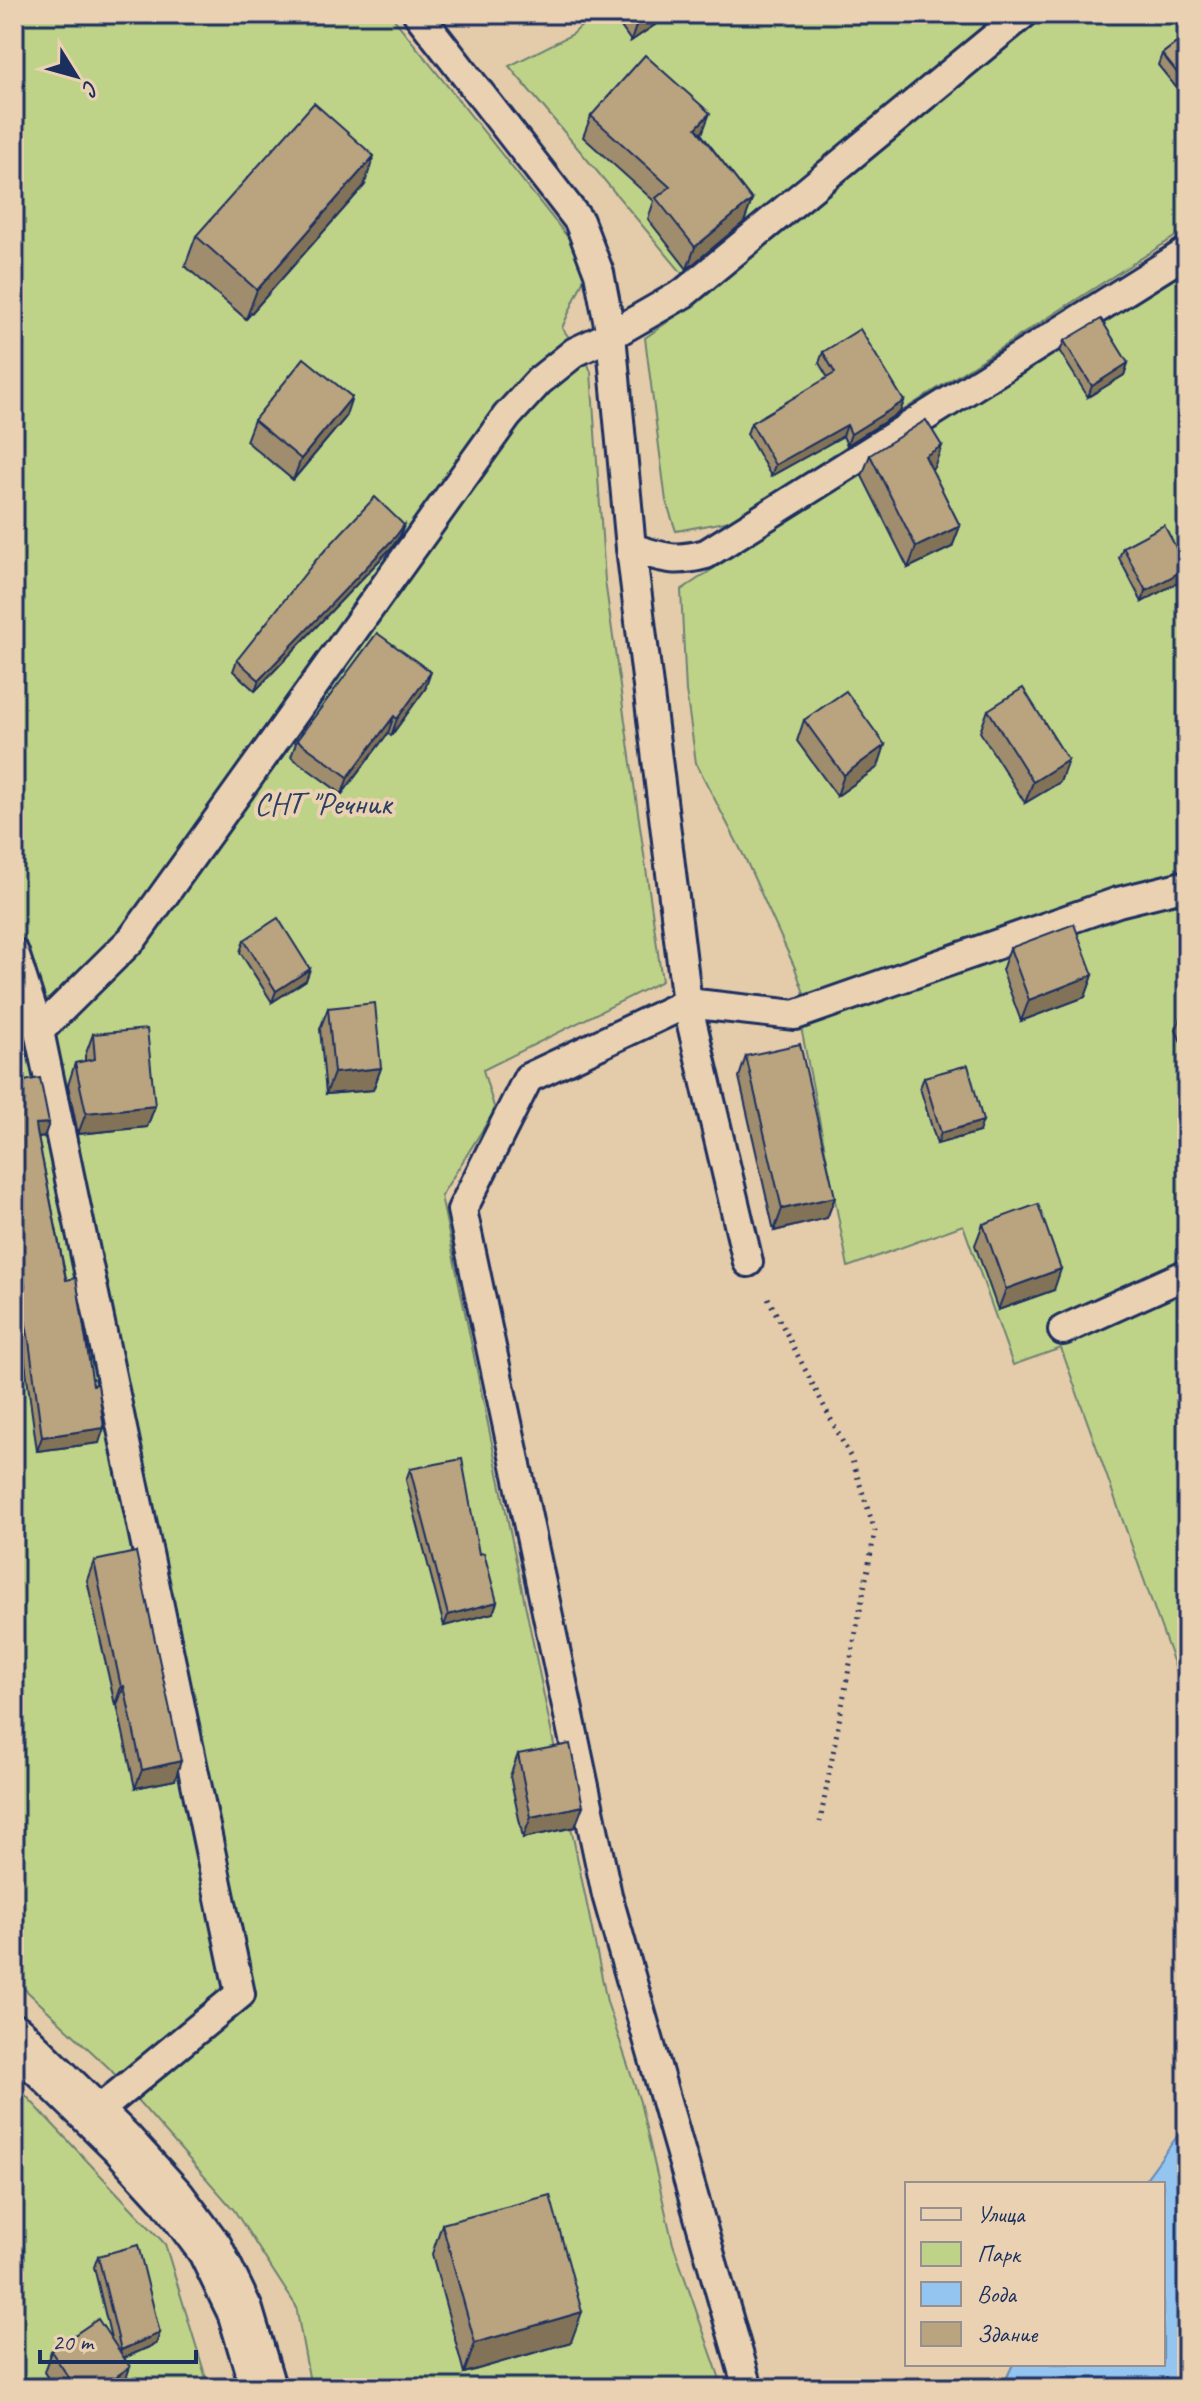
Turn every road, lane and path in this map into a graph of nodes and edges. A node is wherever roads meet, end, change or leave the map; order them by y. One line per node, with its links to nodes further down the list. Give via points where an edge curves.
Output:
1 (418, 14): 4 (lane, via 579,221 599,273)
2 (1023, 14): 4 (lane, via 684,293)
3 (1187, 252): 5 (lane, via 706,554 685,560)
4 (611, 335): 5 (lane); 9 (lane, via 575,352 507,416 133,938)
5 (631, 548): 8 (lane)
6 (1187, 885): 8 (lane, via 1118,902 795,1015)
7 (14, 953): 9 (lane)
8 (687, 1003): 10 (lane); 17 (lane, via 528,1078 462,1210 607,1895)
9 (39, 1031): 15 (lane, via 240,1994)
10 (748, 1262): 13 (path, via 852,1460 875,1531)
11 (1187, 1274): 12 (lane)
12 (1063, 1330)
13 (820, 1822)
14 (14, 2037): 15 (street)
15 (93, 2115): 16 (street, via 172,2198 210,2249 240,2311)
16 (263, 2388)
17 (748, 2388)

